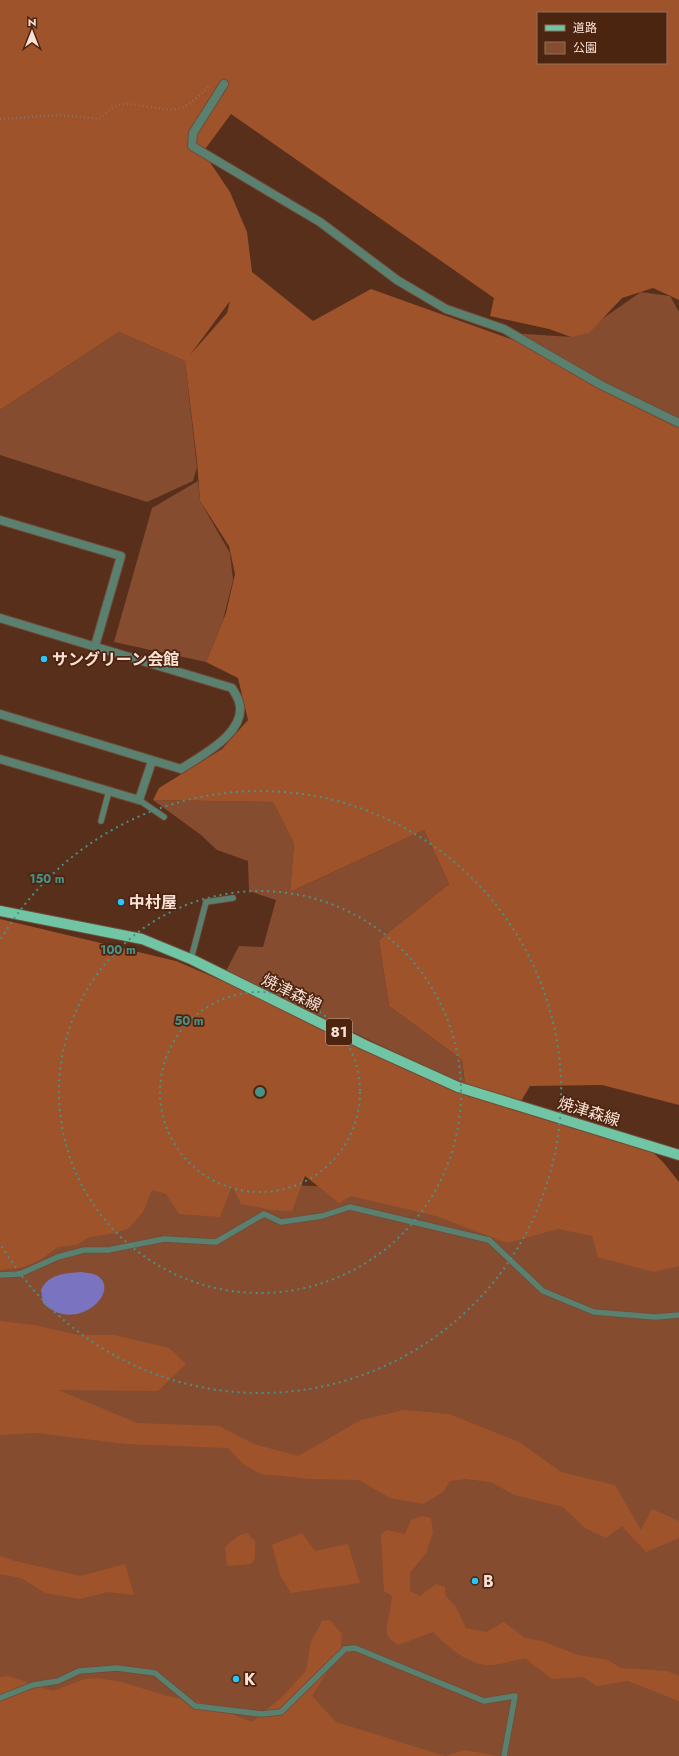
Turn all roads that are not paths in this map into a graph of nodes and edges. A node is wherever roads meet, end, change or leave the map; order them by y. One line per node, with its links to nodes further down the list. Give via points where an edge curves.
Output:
1 (224, 84): 2 (street, via 193,133 192,146 320,222 397,280 446,309 504,328 601,385)
2 (679, 422)
3 (0, 520): 5 (street, via 121,556)
4 (0, 618): 5 (street)
5 (95, 646): 8 (street, via 232,688 240,702 239,720 225,740 181,769)
6 (0, 714): 8 (street)
7 (0, 759): 9 (street)
8 (152, 761): 10 (street)
9 (109, 791): 10 (street); 12 (lane)
10 (139, 800): 11 (lane)
11 (164, 817)
12 (101, 821)
13 (233, 898): 15 (lane, via 206,902)
14 (0, 911): 15 (main road, 焼津森線 / 81, via 142,939)
15 (191, 959): 16 (main road, 焼津森線 / 81, via 365,1045 458,1087)
16 (679, 1154)
17 (0, 1276): 18 (lane, via 20,1274 58,1257 84,1250 108,1250 164,1239 216,1242 264,1214 282,1222 322,1216 350,1207 489,1240 543,1291 594,1312 655,1317)
18 (679, 1315)
19 (0, 1698): 20 (lane, via 33,1685 58,1682 79,1671 117,1668 155,1673 195,1706 261,1714 281,1712 345,1649 355,1648 484,1701 515,1696)
20 (504, 1756)

